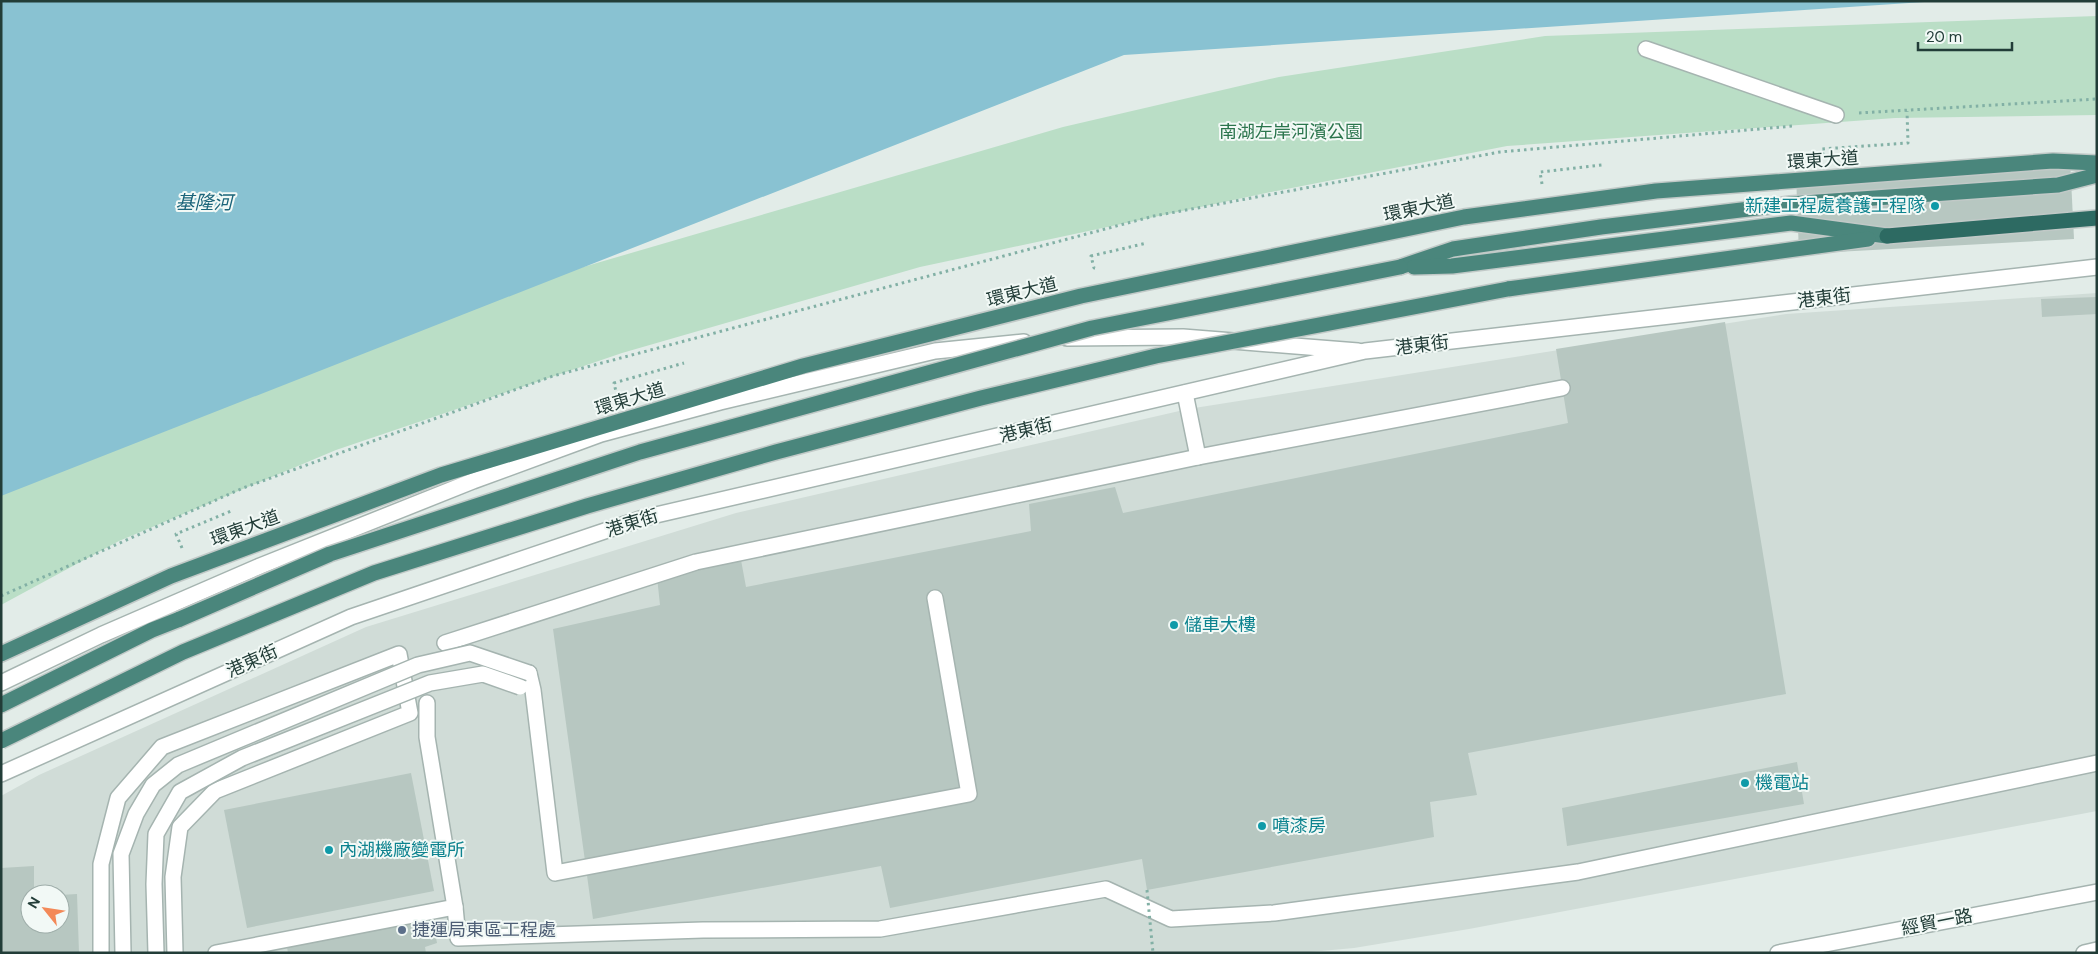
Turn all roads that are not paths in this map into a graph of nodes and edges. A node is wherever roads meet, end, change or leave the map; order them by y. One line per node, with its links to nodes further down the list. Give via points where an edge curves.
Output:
1 (1646, 49): 2 (street)
2 (1836, 115)
3 (2097, 163): 15 (highway, 環東大道, via 2053,161 1646,192 1464,217 1081,296 803,366 441,475 172,576)
4 (2097, 175): 8 (highway, via 2058,185 1790,204 1601,227 1453,249)
5 (2097, 218): 6 (highway)
6 (1887, 236): 8 (highway, via 1791,223 1452,266); 20 (highway, bridge, via 1508,289 1156,356 794,447 587,506 374,573 183,652)
7 (2097, 266): 9 (street, 港東街)
8 (1400, 267): 19 (highway, bridge, via 1092,328 640,452 330,554 152,630)
9 (1365, 351): 11 (street, 港東街); 16 (street, via 1183,337 1079,337 935,351 720,402 601,434 464,484 260,566 101,635)
10 (1562, 388): 12 (street)
11 (1185, 393): 12 (street); 22 (street, 港東街, via 643,518 351,617)
12 (1198, 457): 14 (street, via 696,562)
13 (935, 598): 17 (street, via 969,794 554,873)
14 (445, 643)
15 (1, 654)
16 (1, 683)
17 (527, 688): 27 (street, bridge, via 529,673 470,653 418,665 178,765 153,785 136,814 121,854); 28 (street, bridge, via 483,674 430,683 242,758 180,792 156,834)
18 (427, 703): 24 (street, via 427,737)
19 (1, 705)
20 (1, 741)
21 (2097, 763): 24 (street, via 1578,872 1274,913 1171,919 1106,888 880,929 703,930 458,938)
22 (1, 774)
23 (2097, 892): 31 (street, 經貿一路)
24 (455, 907): 30 (street)
25 (2097, 950): 32 (street)
26 (102, 953): 29 (street, via 101,864 118,798 162,747 399,654 410,713 215,791 180,827 173,877)
27 (123, 953)
28 (156, 953)
29 (175, 953)
30 (216, 953)
31 (1778, 953)
32 (2084, 953)

